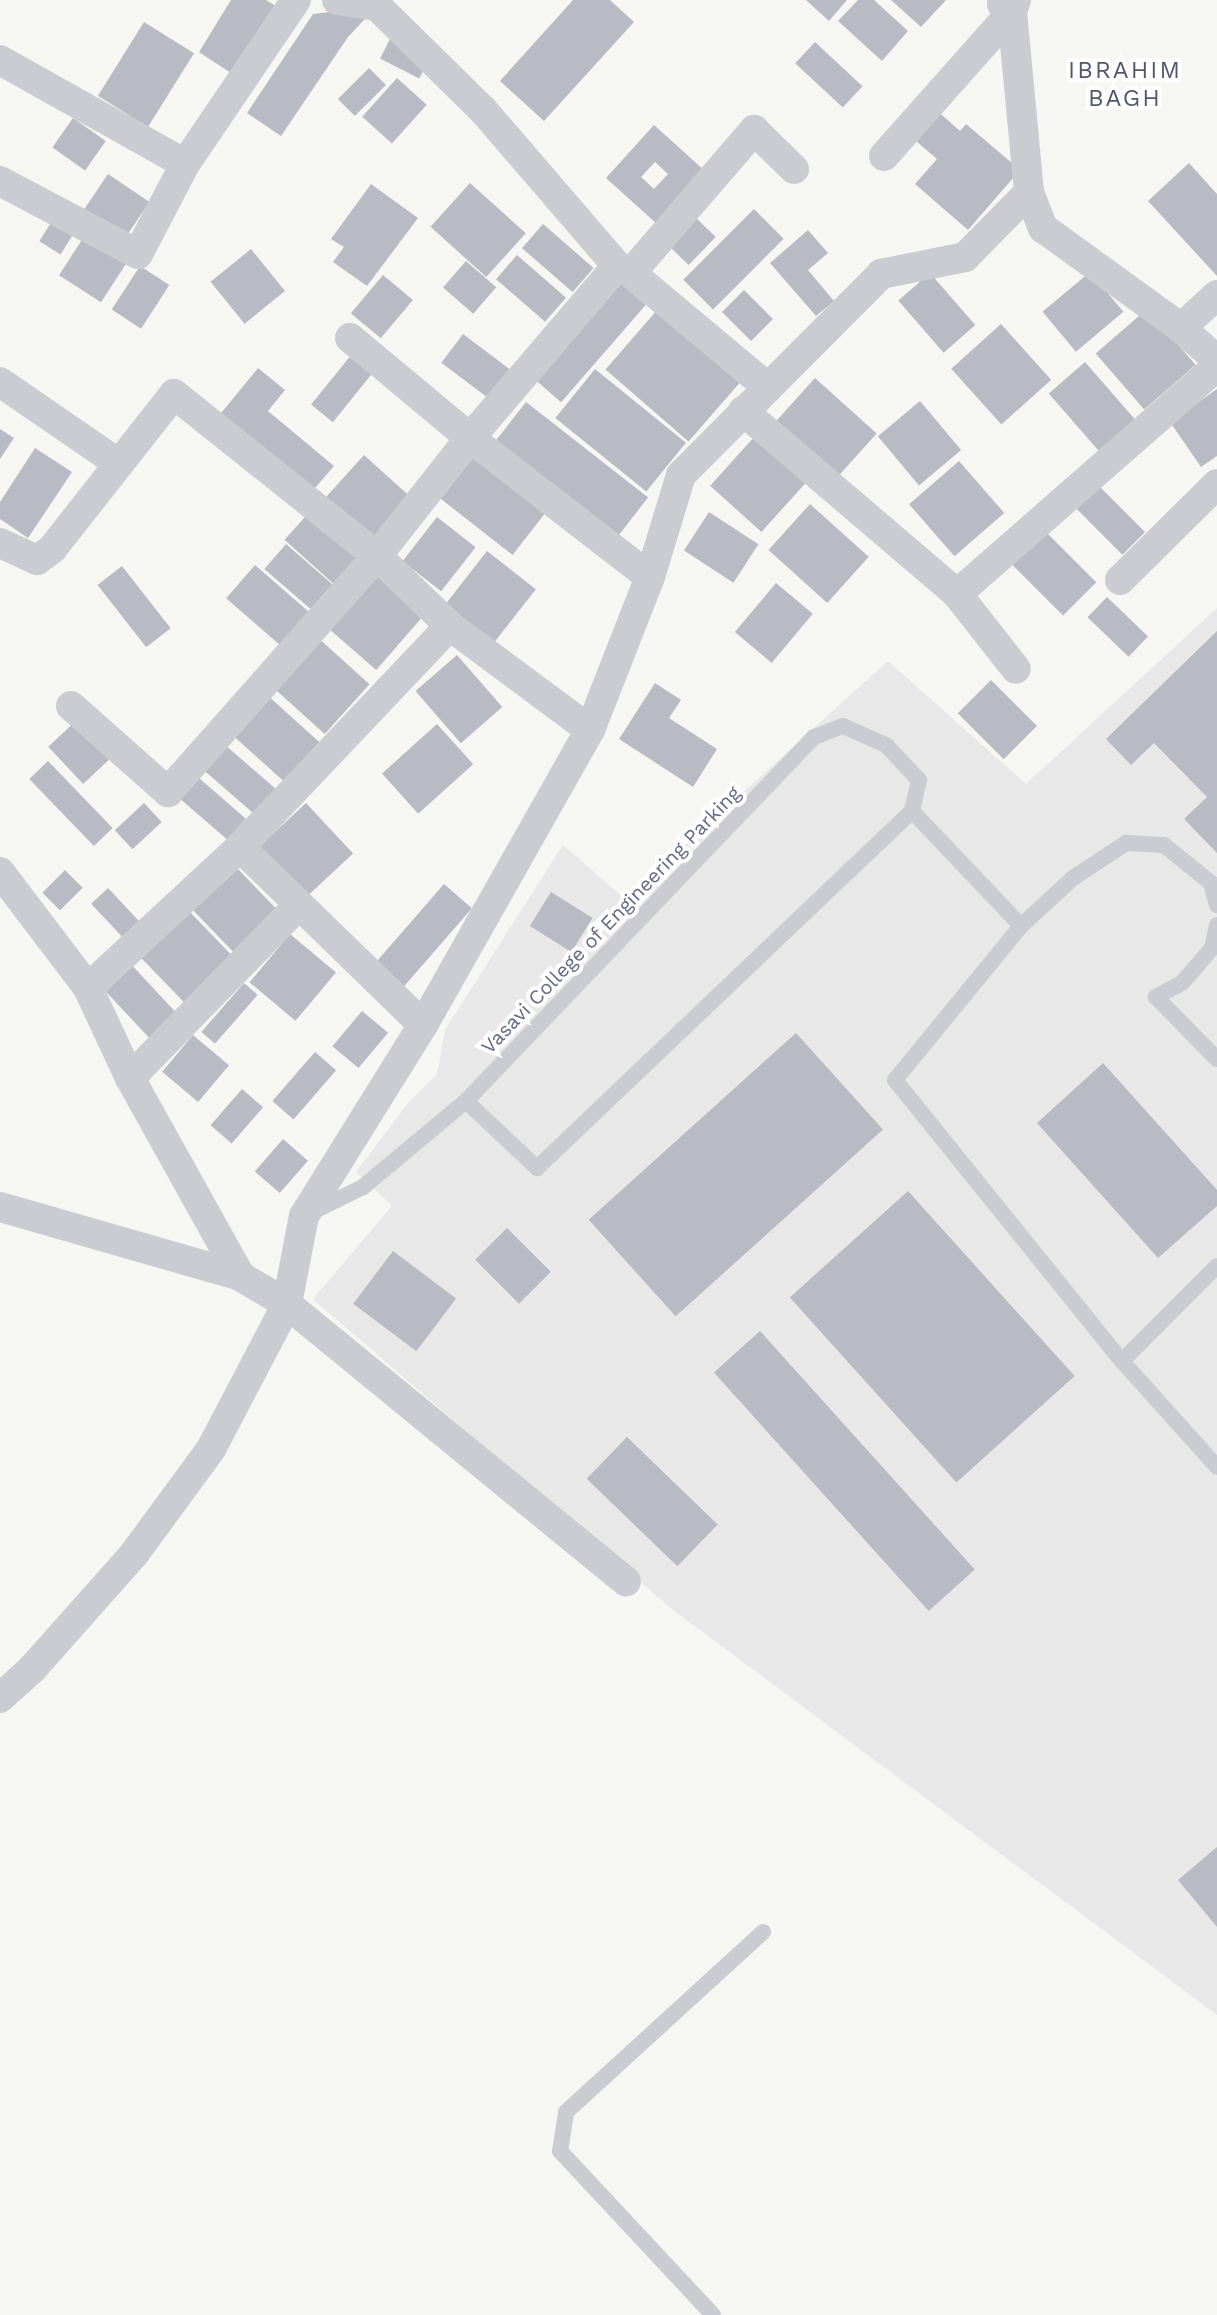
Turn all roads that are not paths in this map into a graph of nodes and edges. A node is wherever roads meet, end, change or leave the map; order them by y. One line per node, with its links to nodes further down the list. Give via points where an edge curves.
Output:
1 (296, 0): 6 (street)
2 (337, 0): 10 (street, via 377,6 483,110)
3 (1009, 4): 5 (street); 9 (street)
4 (0, 60): 6 (street)
5 (884, 156)
6 (185, 164): 8 (street, via 138,254)
7 (794, 169): 10 (street, via 754,130)
8 (0, 181)
9 (1029, 192): 12 (street, via 1043,228); 17 (street, via 965,257 881,274)
10 (624, 269): 17 (street); 19 (street)
11 (1217, 295): 12 (street)
12 (1181, 328): 14 (street)
13 (350, 338): 19 (street)
14 (1217, 360)
15 (1217, 366): 26 (street)
16 (0, 382): 20 (street)
17 (766, 386): 18 (street)
18 (743, 411): 24 (street, via 681,475); 26 (street)
19 (470, 438): 23 (street); 24 (street)
20 (118, 463): 22 (street, via 52,549 37,560); 23 (street, via 174,394)
21 (1217, 484): 25 (street)
22 (0, 543)
23 (377, 556): 27 (street); 29 (street, via 168,792)
24 (650, 577): 30 (street)
25 (1120, 580)
26 (957, 594): 28 (street)
27 (450, 626): 30 (street); 32 (street)
28 (1016, 669)
29 (71, 706)
30 (590, 730): 39 (street)
31 (912, 811): 37 (lane); 42 (lane, via 537,1168); 42 (lane, Vasavi College of Engineering Parking, via 919,780 886,745 843,726 814,737)
32 (240, 847): 34 (street); 38 (street)
33 (0, 872): 38 (street)
34 (299, 905): 39 (street); 41 (street)
35 (1217, 905): 37 (lane, via 1211,883 1164,845 1126,843 1073,878)
36 (1217, 925): 40 (lane, via 1212,948 1182,983 1156,997)
37 (1021, 926): 48 (lane, via 895,1080)
38 (88, 988): 41 (street)
39 (423, 1025): 44 (street)
40 (1217, 1059)
41 (130, 1078): 46 (street)
42 (466, 1101): 44 (lane, Vasavi College of Engineering Parking, via 363,1187)
43 (0, 1207): 46 (street)
44 (304, 1216): 47 (street)
45 (1217, 1266): 48 (lane)
46 (240, 1276): 47 (street)
47 (287, 1304): 50 (street); 51 (street, via 211,1449 134,1554)
48 (1122, 1361): 49 (lane)
49 (1217, 1467)
50 (626, 1581)
51 (0, 1698)
52 (763, 1932): 53 (lane, via 566,2112 560,2151)
53 (713, 2315)

